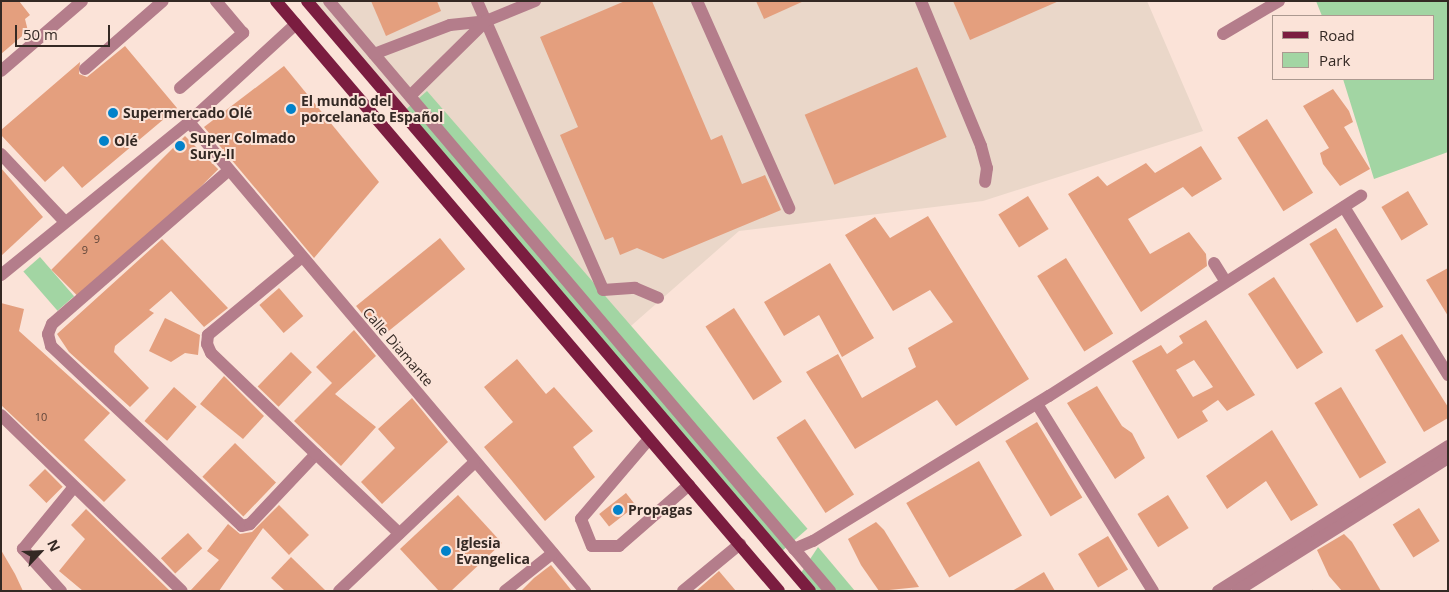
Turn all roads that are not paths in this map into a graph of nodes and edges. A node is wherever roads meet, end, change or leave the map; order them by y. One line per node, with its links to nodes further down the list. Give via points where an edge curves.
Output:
1 (82, 1): 17 (street)
2 (163, 1): 16 (street)
3 (216, 1): 18 (street, via 243,33)
4 (276, 1): 13 (main road)
5 (307, 1): 56 (main road)
6 (329, 1): 15 (street)
7 (477, 1): 12 (street)
8 (535, 1): 12 (street)
9 (698, 1): 26 (street)
10 (921, 1): 23 (street, via 981,146)
11 (1279, 1): 14 (street)
12 (486, 21): 15 (street, via 442,28); 19 (street); 32 (street, via 602,290 635,288)
13 (296, 24): 20 (street); 36 (main road)
14 (1223, 34)
15 (374, 54): 19 (street)
16 (85, 69)
17 (1, 71)
18 (180, 88)
19 (410, 96): 46 (street)
20 (189, 122): 22 (street, Calle Diamante); 27 (street)
21 (1, 154): 27 (street)
22 (228, 171): 28 (street, Calle Diamante); 38 (street, via 52,324 48,334 51,346 242,526 250,524)
23 (985, 182)
24 (1361, 196): 25 (street)
25 (1344, 206): 31 (street); 33 (street)
26 (789, 208)
27 (65, 222): 30 (street)
28 (301, 258): 38 (street, via 208,336 208,344 211,353); 40 (street, Calle Diamante)
29 (1214, 263): 31 (street)
30 (1, 276)
31 (1226, 282): 34 (street)
32 (658, 298)
33 (1448, 374)
34 (1037, 404): 46 (street, via 813,541); 58 (street)
35 (1, 415): 43 (street)
36 (649, 439): 42 (main road); 42 (street, via 581,519 592,546 619,546)
37 (1448, 446): 41 (street)
38 (316, 454): 44 (street)
39 (1448, 458): 41 (street)
40 (474, 463): 44 (street); 47 (street, Calle Diamante)
41 (1415, 473): 48 (street)
42 (689, 485): 45 (main road)
43 (74, 487): 49 (street, via 23,549); 50 (street)
44 (399, 533): 51 (street)
45 (740, 544): 54 (street); 55 (main road)
46 (794, 549): 57 (street)
47 (554, 553): 52 (street); 53 (street, Calle Diamante)
48 (1237, 586): 59 (street)
49 (61, 591)
50 (182, 591)
51 (339, 591)
52 (505, 591)
53 (585, 591)
54 (683, 591)
55 (779, 591)
56 (810, 591)
57 (830, 591)
58 (1153, 591)
59 (1218, 591)

